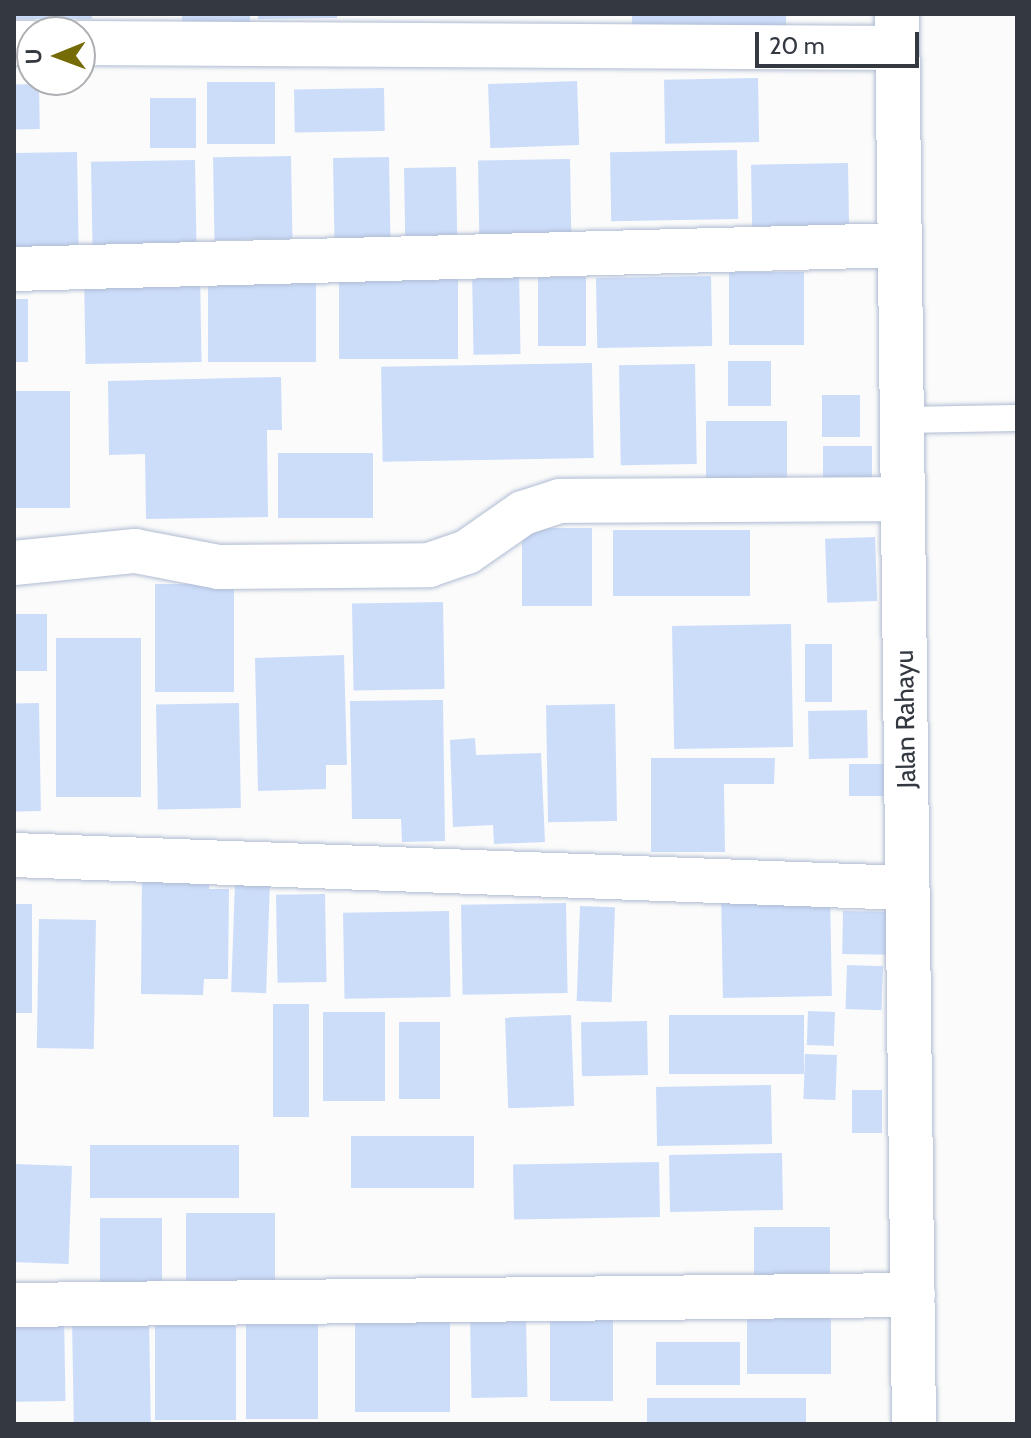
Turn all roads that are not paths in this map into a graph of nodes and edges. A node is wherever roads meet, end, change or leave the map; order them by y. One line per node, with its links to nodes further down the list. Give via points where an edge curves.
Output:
1 (897, 31): 2 (street); 3 (street, Jalan Rahayu)
2 (96, 43)
3 (899, 245): 4 (street); 6 (street, Jalan Rahayu)
4 (14, 269)
5 (1017, 418): 6 (lane)
6 (901, 420): 7 (street, Jalan Rahayu)
7 (900, 499): 8 (street, via 560,501 523,513 467,552 429,565 219,567 135,551); 10 (street, Jalan Rahayu)
8 (14, 563)
9 (14, 855): 10 (street)
10 (907, 888): 11 (street, Jalan Rahayu)
11 (913, 1295): 12 (street); 13 (street, Jalan Rahayu)
12 (14, 1305)
13 (914, 1424)

